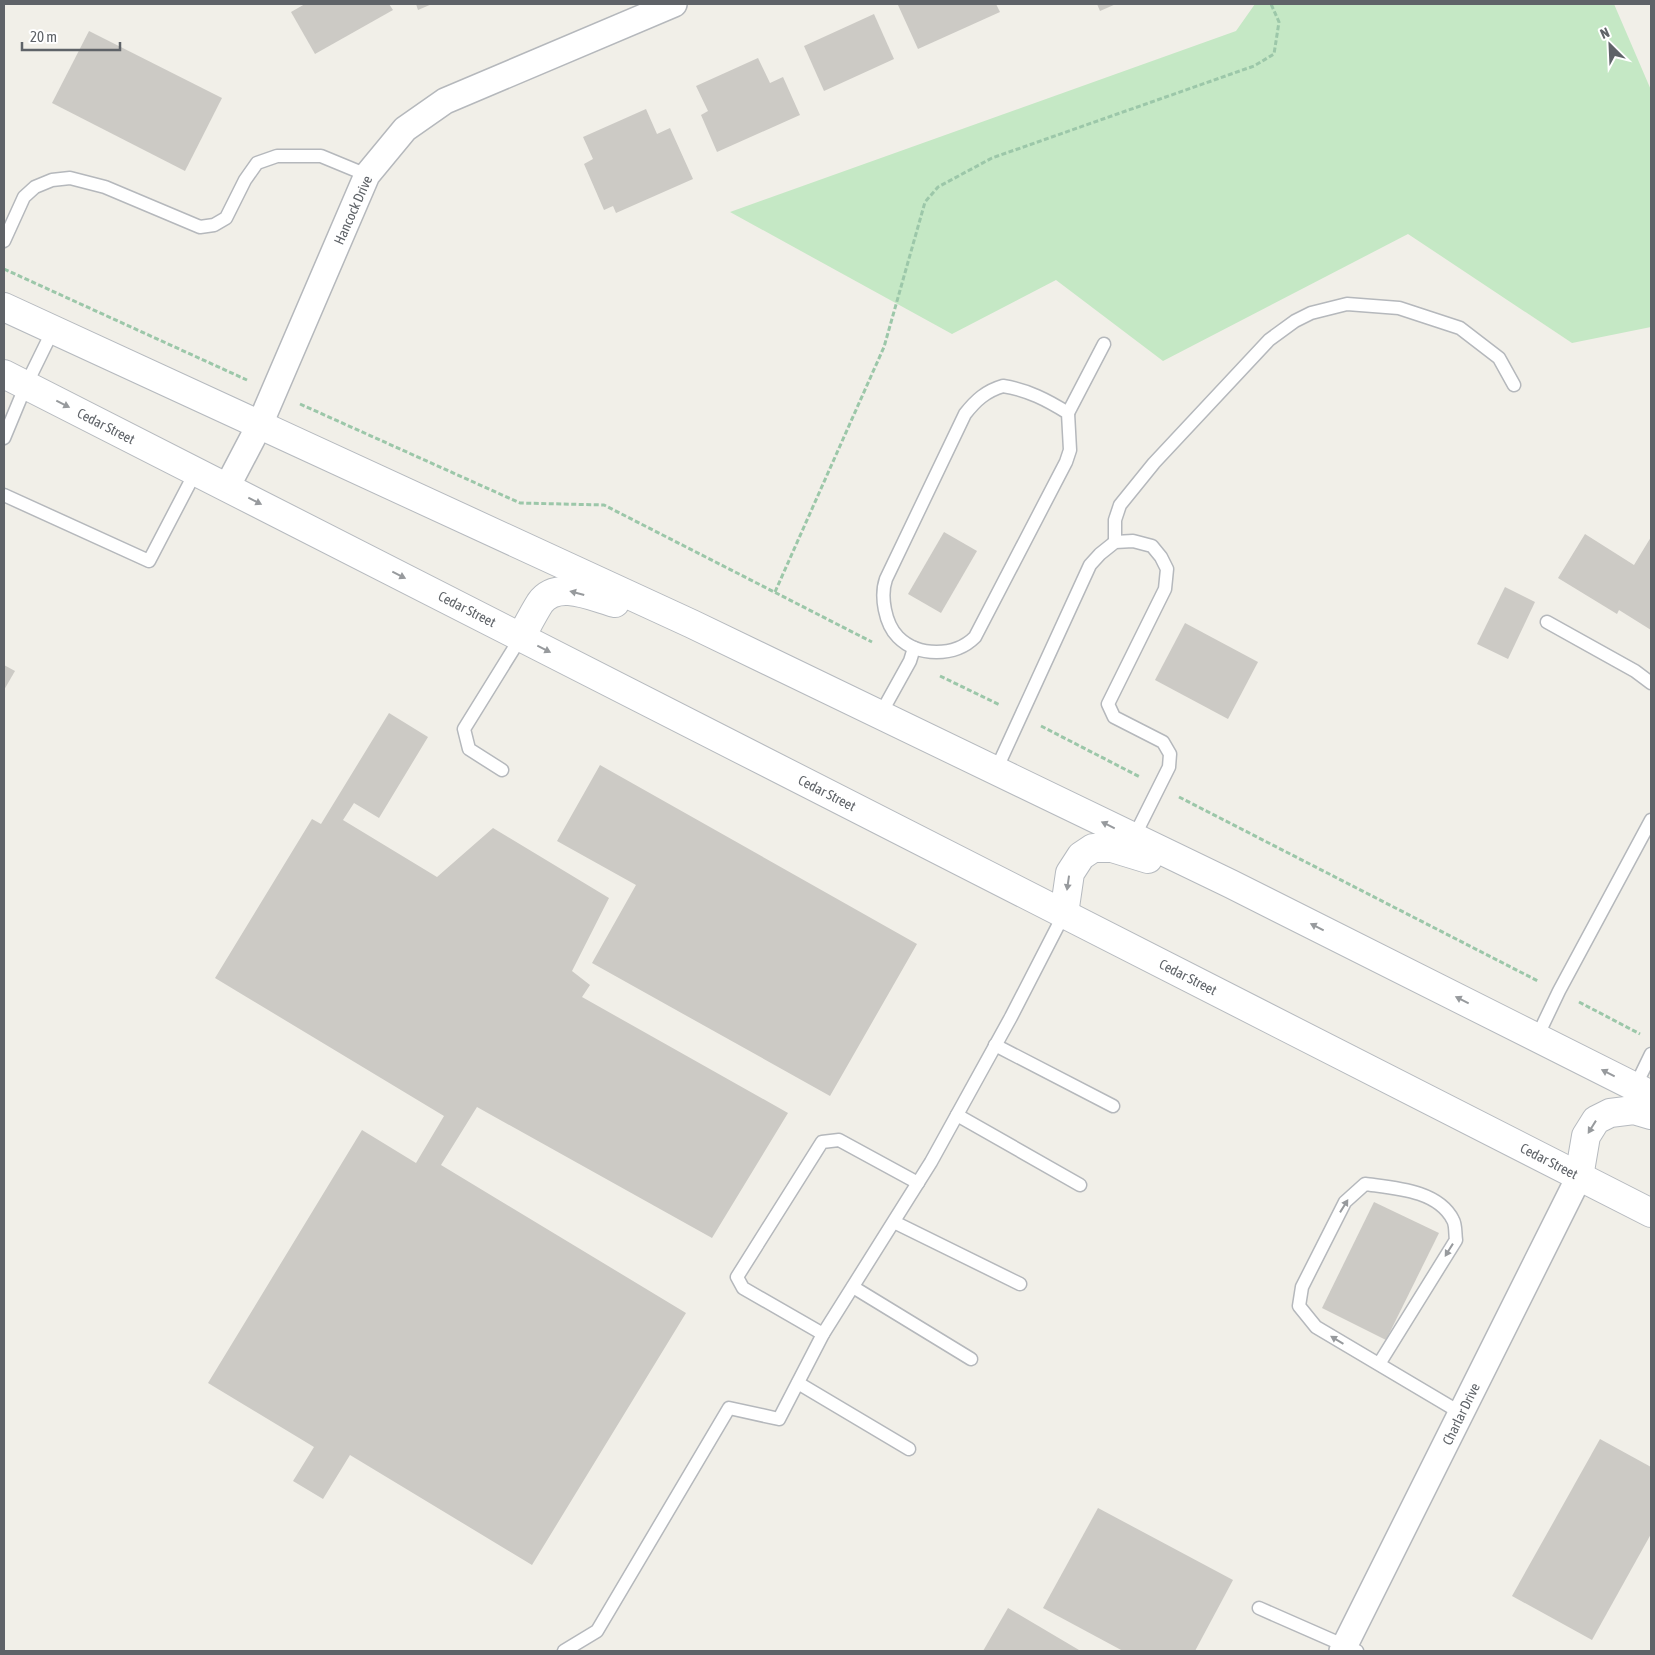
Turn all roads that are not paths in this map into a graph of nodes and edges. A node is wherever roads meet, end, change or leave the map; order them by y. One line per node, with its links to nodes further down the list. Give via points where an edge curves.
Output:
1 (674, 4): 2 (street, Hancock Drive, via 445,101 405,129)
2 (367, 175): 3 (lane, via 321,156 277,156 257,163 226,218 214,225 200,227 105,187 70,178 52,180 35,186 24,197); 10 (street, Hancock Drive)
3 (4, 241)
4 (4, 307): 5 (main road)
5 (53, 330): 7 (lane); 10 (main road)
6 (1104, 344): 9 (lane)
7 (15, 380): 11 (lane); 12 (main road, Cedar Street, one-way to 12)
8 (1514, 385): 15 (lane, via 1499,358 1460,328 1399,308 1347,304 1311,313 1269,340 1154,463 1120,505 1115,520)
9 (1068, 412): 19 (lane, via 1070,450 1066,462 975,637 965,645 938,653); 19 (lane, via 1019,388 1003,386 982,395 965,414 882,589 884,608 893,630)
10 (260, 424): 13 (street, Hancock Drive); 17 (main road)
11 (4, 438)
12 (196, 471): 13 (main road, Cedar Street); 14 (lane, via 149,561)
13 (227, 487): 18 (main road, Cedar Street, one-way to 18)
14 (4, 495)
15 (1115, 542): 23 (lane, via 1090,565); 25 (lane, via 1134,541 1152,546 1168,569 1165,589 1108,704 1114,717 1163,742 1170,754 1169,767)
16 (1547, 622): 20 (lane)
17 (692, 624): 18 (main road, one-way to 18, via 568,590 554,592 541,601); 21 (main road)
18 (521, 637): 22 (lane, via 464,729 469,749); 27 (main road, Cedar Street, one-way to 27)
19 (914, 648): 21 (lane)
20 (1651, 683)
21 (880, 715): 23 (main road)
22 (502, 770)
23 (996, 770): 25 (main road, one-way to 23)
24 (1651, 820): 28 (lane)
25 (1134, 838): 26 (main road)
26 (1231, 884): 27 (main road, one-way to 27, via 1112,848 1093,848 1081,856 1070,873); 28 (main road, one-way to 26)
27 (1064, 914): 29 (lane); 35 (main road, Cedar Street)
28 (1537, 1037): 31 (main road, one-way to 28)
29 (995, 1045): 32 (lane); 33 (lane)
30 (1651, 1054): 31 (lane)
31 (1643, 1091)
32 (1113, 1106)
33 (957, 1115): 36 (lane); 37 (lane)
34 (1651, 1115): 35 (main road, one-way to 35, via 1634,1110 1610,1113 1596,1120 1586,1136)
35 (1579, 1177): 38 (main road, Cedar Street); 46 (street, Charlar Drive)
36 (918, 1183): 39 (lane); 42 (lane, via 839,1140 822,1142 737,1277 743,1288)
37 (1080, 1184)
38 (1651, 1212)
39 (894, 1222): 40 (lane); 41 (lane)
40 (1020, 1284)
41 (853, 1287): 42 (lane); 43 (lane)
42 (822, 1334): 45 (lane)
43 (971, 1359)
44 (1379, 1364): 44 (lane, one-way to 44, via 1316,1327 1299,1306 1302,1287 1345,1202 1365,1184 1425,1195 1454,1221 1456,1240); 46 (lane)
45 (798, 1382): 47 (lane); 50 (lane, via 779,1419 729,1408 597,1631)
46 (1461, 1413): 49 (street, Charlar Drive)
47 (909, 1448)
48 (1259, 1608): 49 (lane)
49 (1348, 1649)
50 (564, 1651)

